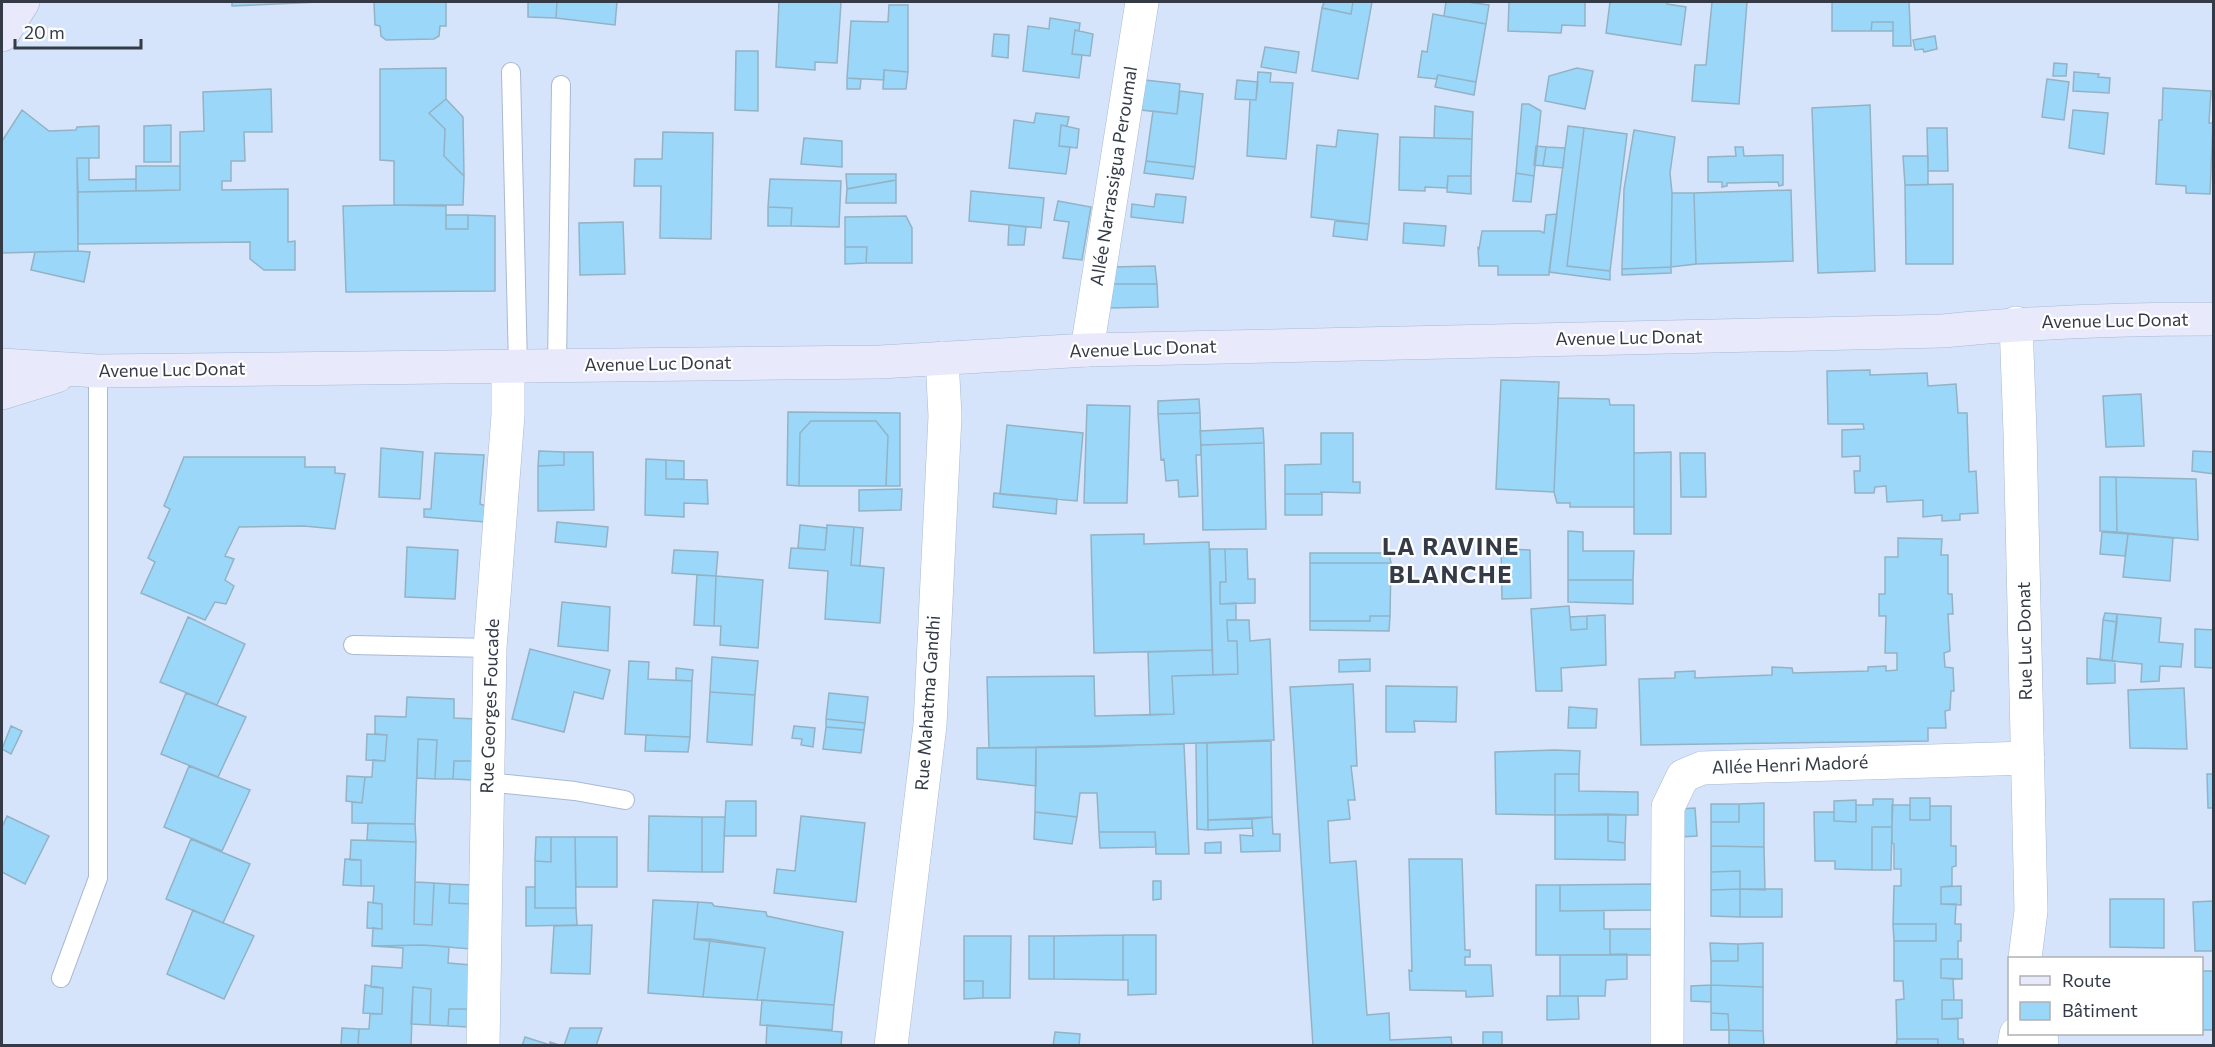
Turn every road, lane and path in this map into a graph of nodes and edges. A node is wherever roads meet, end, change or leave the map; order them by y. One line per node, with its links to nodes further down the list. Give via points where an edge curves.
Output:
1 (23, 2): 3 (main road)
2 (1142, 2): 8 (street, Allée Narrassigua Peroumal)
3 (2, 35)
4 (511, 72): 12 (lane)
5 (561, 85): 11 (lane)
6 (2214, 319): 7 (main road, Avenue Luc Donat)
7 (2016, 323): 8 (main road, Avenue Luc Donat, via 1943,331); 17 (street, Rue Luc Donat)
8 (1087, 350): 9 (main road, Avenue Luc Donat)
9 (942, 358): 11 (main road, Avenue Luc Donat); 25 (street, Rue Mahatma Gandhi, via 945,416 930,725)
10 (2, 365): 13 (main road, Avenue Luc Donat)
11 (557, 366): 12 (main road, Avenue Luc Donat)
12 (513, 367): 13 (main road, Avenue Luc Donat); 16 (street, Rue Georges Foucade)
13 (85, 371): 14 (main road, Avenue Luc Donat); 23 (lane, via 98,878)
14 (2, 393)
15 (353, 645): 16 (lane)
16 (490, 648): 18 (street, Rue Georges Foucade)
17 (2028, 758): 20 (street, Rue Luc Donat); 26 (street, Allée Henri Madoré, via 1702,768 1683,776 1668,807)
18 (487, 782): 19 (lane); 24 (street, Rue Georges Foucade)
19 (626, 800)
20 (2031, 911): 21 (street, Rue Luc Donat); 22 (street)
21 (2025, 957)
22 (2035, 957)
23 (61, 978)
24 (483, 1046)
25 (891, 1046)
26 (1667, 1046)

